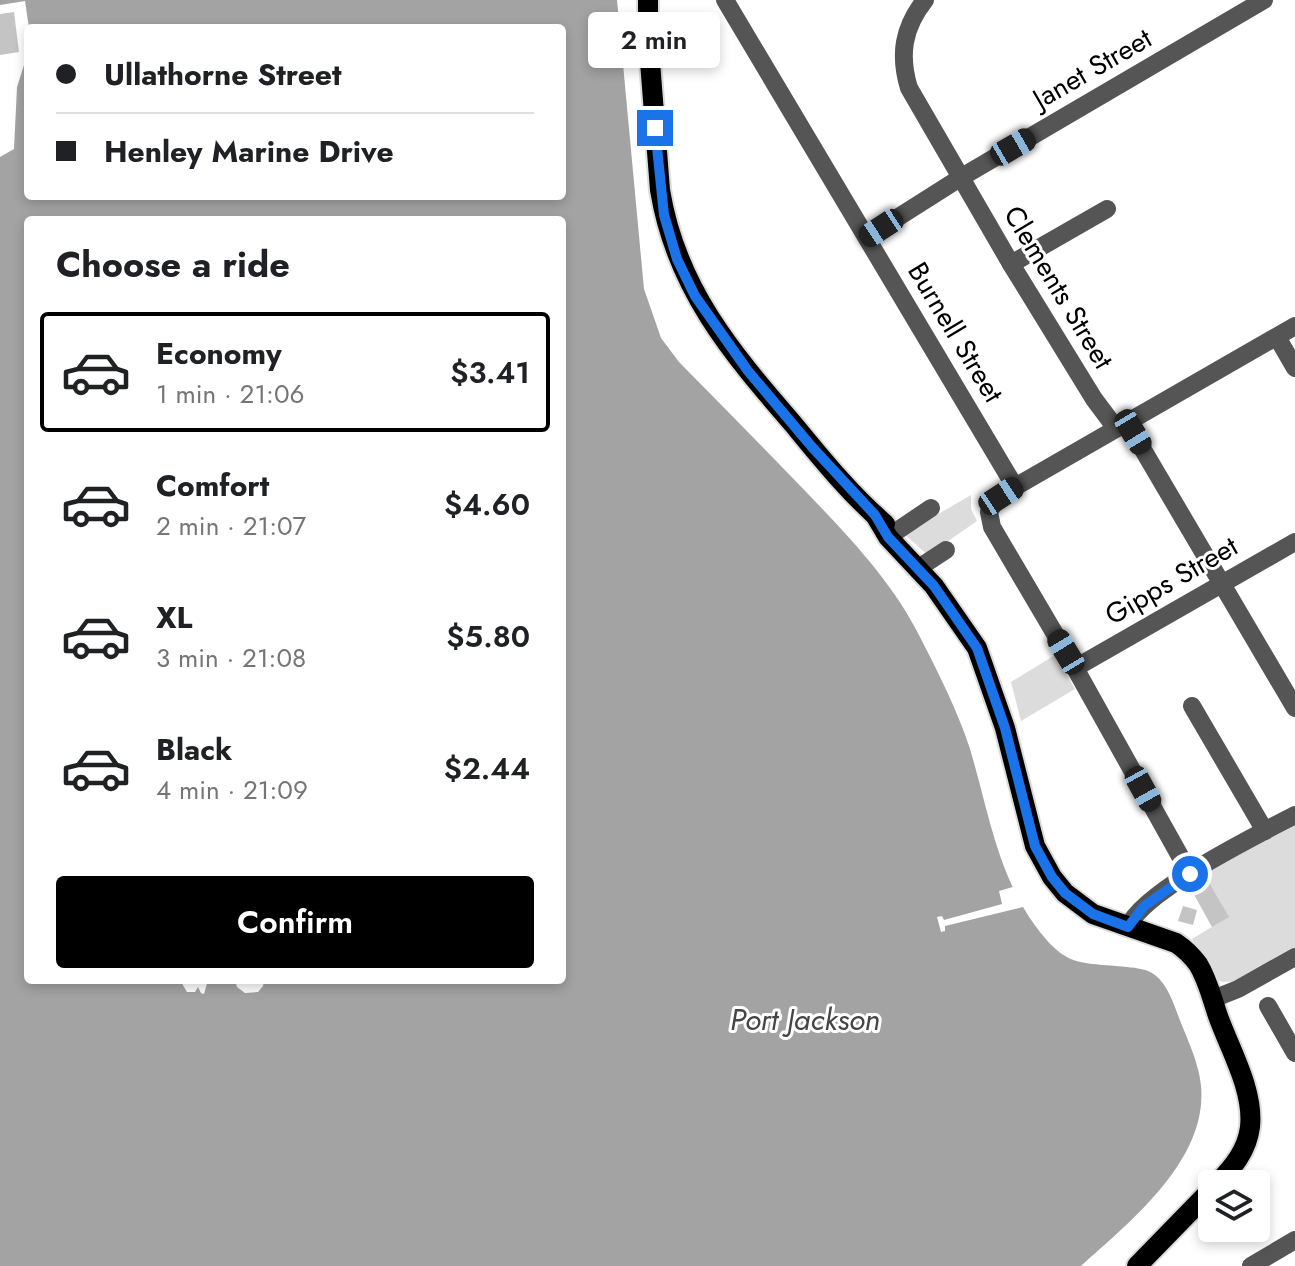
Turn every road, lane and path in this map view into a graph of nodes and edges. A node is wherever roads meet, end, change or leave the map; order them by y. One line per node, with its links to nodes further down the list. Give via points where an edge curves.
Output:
1 (648, 0): 15 (main road, via 660,190 677,259 731,350)
2 (725, 0): 7 (street, Burnell Street)
3 (925, 0): 5 (street, Clements Street, via 906,32 903,66)
4 (1264, 0): 5 (street, Janet Street)
5 (960, 178): 7 (street, Janet Street); 8 (street, Clements Street)
6 (1107, 209): 8 (street)
7 (867, 237): 13 (street, Burnell Street)
8 (1011, 264): 12 (street, Clements Street, via 1094,399)
9 (1295, 326): 10 (street)
10 (1277, 337): 11 (street); 12 (street)
11 (1295, 368)
12 (1121, 424): 13 (street); 19 (street, Clements Street)
13 (1015, 487): 20 (street, via 992,504 992,527)
14 (931, 508): 15 (street)
15 (892, 534): 18 (main road)
16 (1295, 542): 19 (street, Gipps Street)
17 (946, 550): 18 (street)
18 (920, 567): 26 (main road, via 985,666 1041,861 1079,905)
19 (1222, 583): 20 (street, Gipps Street); 22 (street, Clements Street)
20 (1075, 668): 25 (street)
21 (1192, 706): 24 (street)
22 (1295, 708)
23 (1295, 815): 24 (street)
24 (1265, 831): 25 (street)
25 (1190, 874): 26 (street, via 1144,906)
26 (1128, 927): 28 (main road, via 1163,937 1188,952)
27 (1295, 957): 28 (street)
28 (1213, 999): 31 (main road, via 1250,1112 1244,1149)
29 (1268, 1006): 30 (street)
30 (1295, 1053)
31 (1231, 1170)
32 (1198, 1203): 34 (main road)
33 (1295, 1240): 35 (street)
34 (1137, 1266)
35 (1251, 1266)

